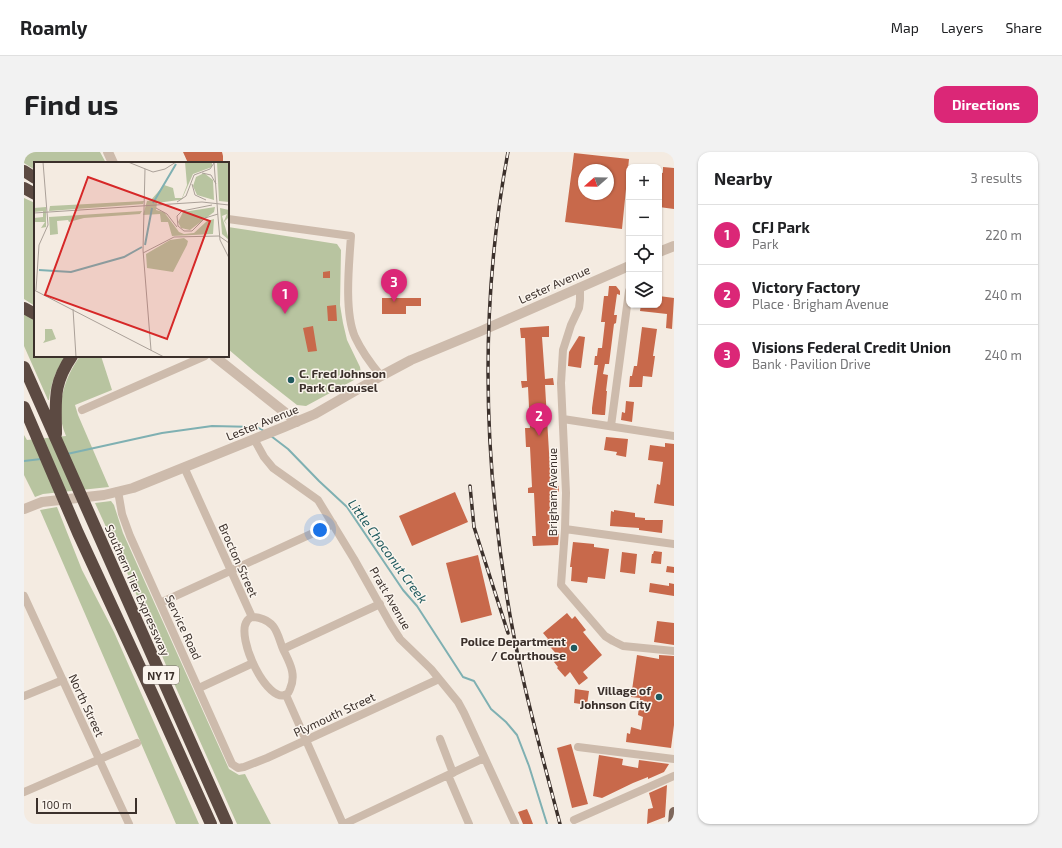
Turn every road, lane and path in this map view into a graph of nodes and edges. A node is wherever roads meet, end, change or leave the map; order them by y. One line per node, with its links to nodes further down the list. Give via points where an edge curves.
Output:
1 (108, 152): 2 (street)
2 (113, 162)
3 (24, 171): 4 (highway)
4 (34, 177)
5 (24, 188): 6 (highway)
6 (34, 193)
7 (229, 219): 19 (street, via 351,236 349,291 354,336 365,356)
8 (674, 246): 9 (street)
9 (662, 251)
10 (626, 267): 11 (street, Lester Avenue)
11 (580, 287): 19 (street, Lester Avenue, via 411,360); 22 (street, Brigham Avenue, via 579,308 563,350)
12 (24, 308): 14 (highway)
13 (627, 308): 24 (street)
14 (34, 313)
15 (71, 357): 26 (highway, via 62,372 57,388)
16 (203, 357): 20 (street)
17 (215, 357): 23 (street)
18 (24, 367): 26 (highway, Southern Tier Expressway / NY 17)
19 (381, 376): 23 (street, Lester Avenue)
20 (82, 410)
21 (25, 411): 61 (highway, NY 17)
22 (563, 419): 24 (street); 32 (street, Brigham Avenue)
23 (297, 422): 27 (street, Lester Avenue)
24 (611, 426): 25 (street)
25 (674, 436)
26 (56, 438): 62 (highway, Southern Tier Expressway / NY 17)
27 (256, 438): 28 (street, Lester Avenue); 31 (street, Pratt Avenue, via 264,457 274,468 318,500)
28 (184, 467): 29 (street, Lester Avenue); 34 (street, Brocton Street)
29 (118, 492): 30 (street, Lester Avenue, via 42,502); 36 (street, Service Road, via 130,536)
30 (24, 509)
31 (333, 524): 34 (street); 37 (street, Pratt Avenue)
32 (565, 529): 33 (street); 40 (street, Brigham Avenue, via 561,585 605,636 623,646)
33 (674, 544)
34 (231, 571): 36 (street); 38 (street, Brocton Street)
35 (25, 600): 43 (street, North Street)
36 (160, 603): 44 (street, Service Road)
37 (380, 604): 39 (street); 42 (street, Pratt Avenue, via 400,639)
38 (252, 617): 39 (street, via 258,617 274,627); 41 (street, Brocton Street, via 246,622 244,636)
39 (283, 649): 45 (street, via 291,664 293,677)
40 (674, 651)
41 (253, 663): 44 (street); 45 (street, Brocton Street, via 264,684 281,696)
42 (439, 679): 48 (street, Plymouth Street); 51 (street, Pratt Avenue, via 464,712)
43 (63, 680): 46 (street); 52 (street, North Street)
44 (199, 688): 54 (street, Service Road, via 232,764)
45 (286, 695): 48 (street)
46 (24, 696)
47 (440, 739): 55 (street)
48 (306, 740): 54 (street, Plymouth Street, via 268,758); 63 (street)
49 (137, 743): 52 (street)
50 (578, 747): 53 (street)
51 (484, 758): 55 (street); 65 (street, Pratt Avenue)
52 (99, 759): 57 (street); 60 (street, North Street)
53 (674, 759)
54 (238, 768)
55 (450, 774): 63 (street); 64 (street)
56 (674, 776): 59 (street)
57 (24, 792)
58 (674, 812): 66 (main road)
59 (574, 820)
60 (129, 824)
61 (211, 824)
62 (227, 824)
63 (343, 824)
64 (469, 824)
65 (515, 824)
66 (673, 824)

